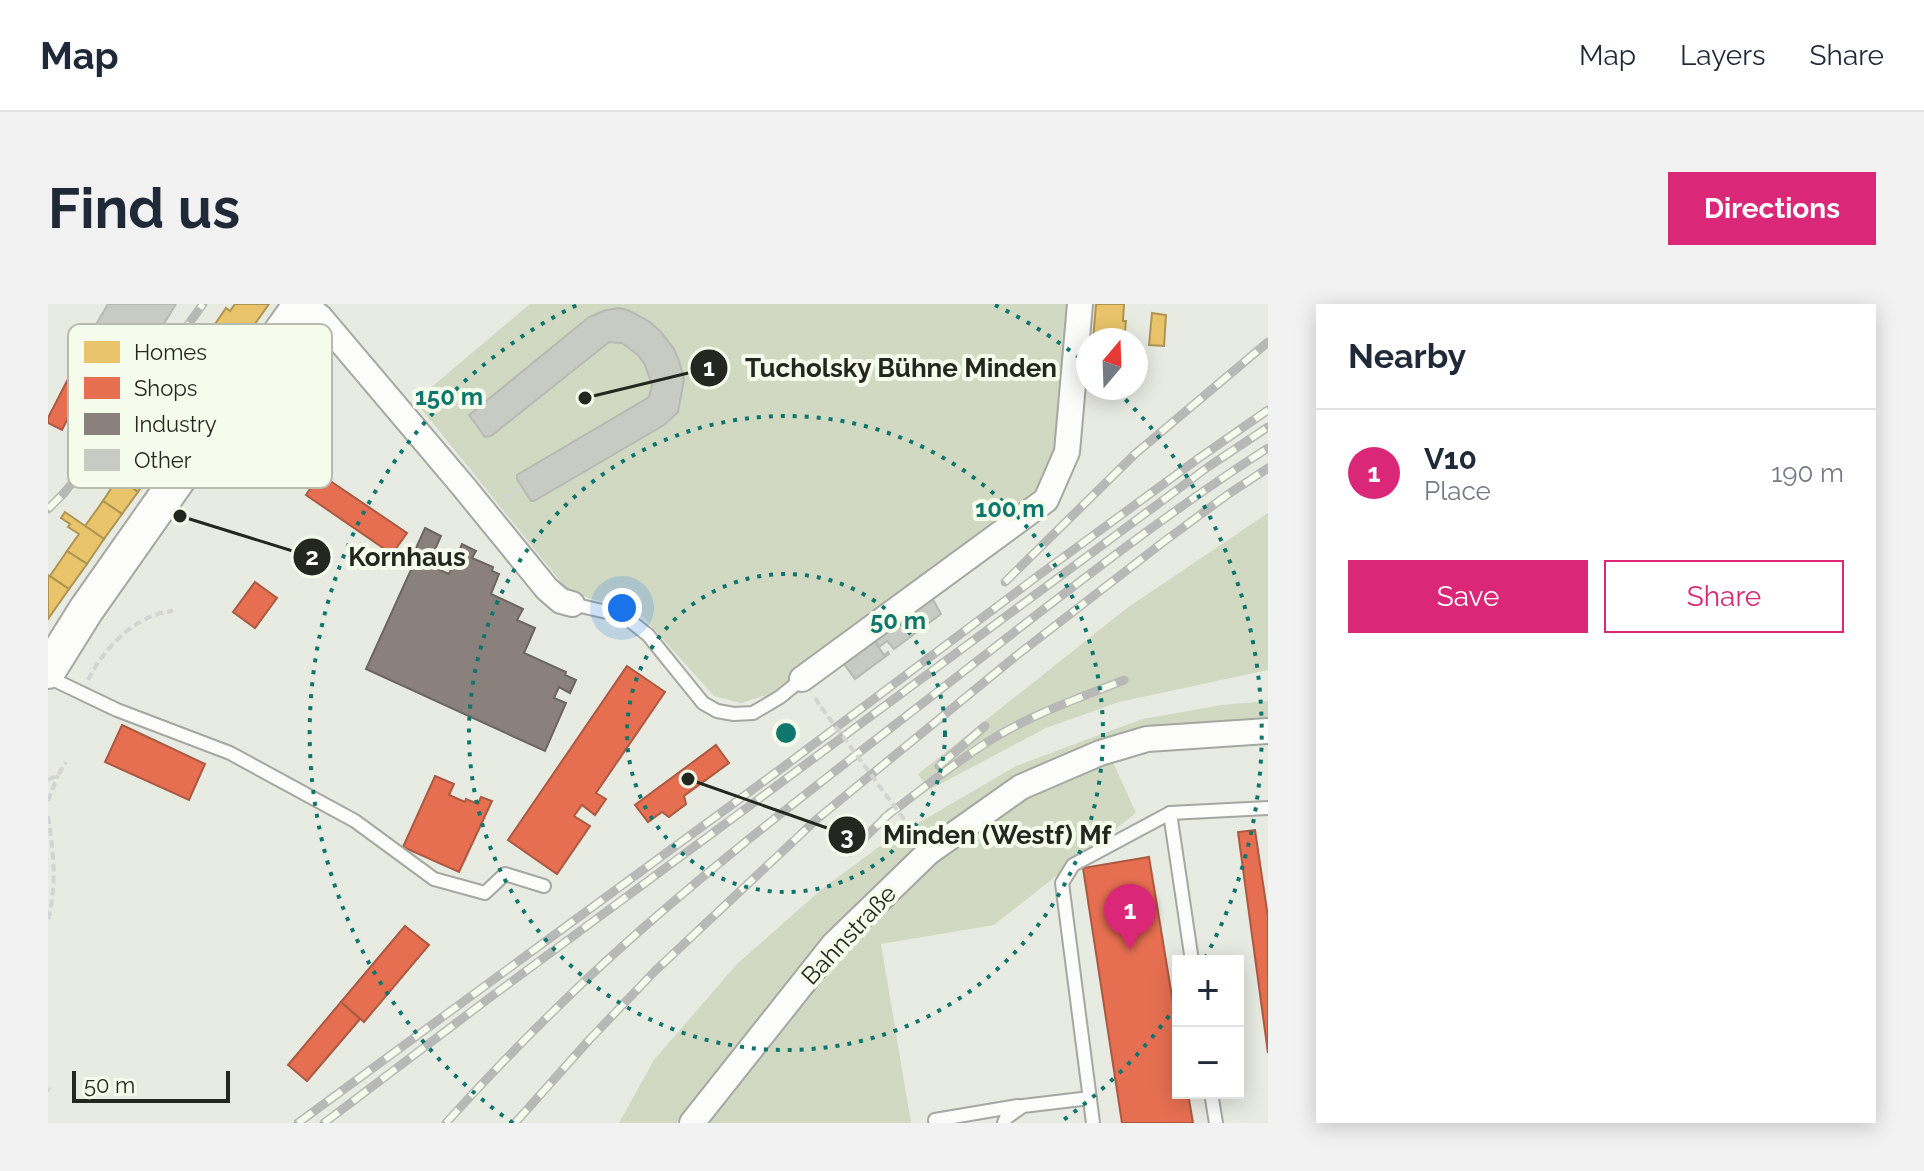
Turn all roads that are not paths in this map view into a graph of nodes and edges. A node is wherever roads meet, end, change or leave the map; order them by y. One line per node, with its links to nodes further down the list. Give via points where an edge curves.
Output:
1 (303, 304): 3 (main road); 4 (street)
2 (1080, 304): 11 (street, via 1067,452 1046,500)
3 (289, 324)
4 (326, 324)
5 (332, 331): 7 (street, via 547,589)
6 (173, 488): 8 (main road)
7 (572, 604): 11 (lane, via 624,616 648,635 703,703 717,711 753,713)
8 (86, 610): 9 (main road); 10 (main road)
9 (48, 639)
10 (48, 674): 15 (lane, via 117,710 230,753 355,821 434,879 485,893 505,874)
11 (802, 679)
12 (1268, 731): 21 (street, Bahnstraße, via 1147,739 1021,787 929,852 834,944)
13 (1268, 808): 14 (lane)
14 (1170, 813): 16 (lane); 17 (lane, via 1073,865 1062,883)
15 (544, 886)
16 (1191, 955)
17 (1090, 1098): 19 (lane); 23 (lane)
18 (1212, 1099): 24 (lane)
19 (1023, 1106): 20 (lane); 22 (lane)
20 (935, 1120)
21 (692, 1123)
22 (1004, 1123)
23 (1093, 1123)
24 (1216, 1123)

